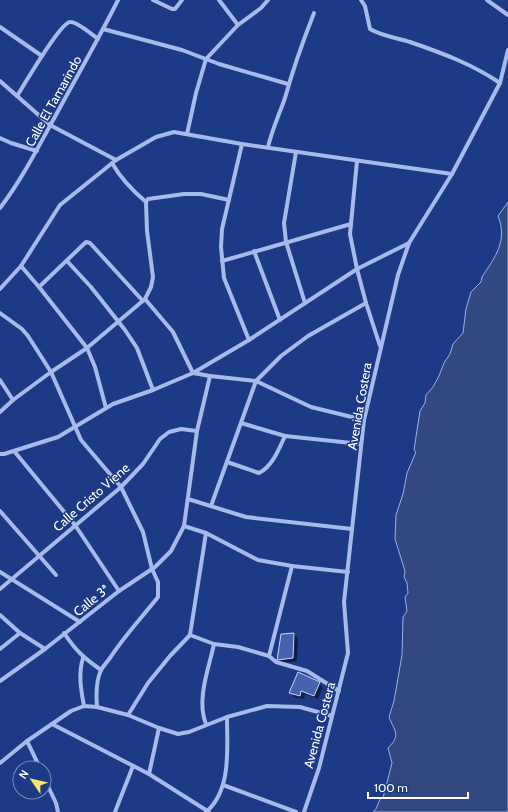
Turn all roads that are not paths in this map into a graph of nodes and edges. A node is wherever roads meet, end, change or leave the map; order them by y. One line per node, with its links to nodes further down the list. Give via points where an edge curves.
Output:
1 (118, 0): 12 (street, Calle El Tamarindo)
2 (153, 0): 3 (street, via 174,9)
3 (182, 0)
4 (219, 0): 10 (street)
5 (268, 0): 10 (street)
6 (361, 0): 18 (street, via 365,6 370,29 378,34 444,54 482,71)
7 (487, 0): 9 (street)
8 (314, 13): 19 (street)
9 (508, 15)
10 (238, 25): 16 (street)
11 (0, 27): 15 (street)
12 (104, 29): 13 (street, Calle El Tamarindo); 16 (street)
13 (98, 39): 15 (street, via 74,22 69,22 58,31); 21 (street, Calle El Tamarindo)
14 (508, 50): 18 (street, Avenida Costera)
15 (42, 56): 20 (street)
16 (206, 60): 19 (street); 22 (street)
17 (0, 81): 20 (street)
18 (500, 83): 31 (street, Avenida Costera)
19 (288, 84): 25 (street)
20 (17, 96): 21 (street)
21 (50, 124): 26 (street, Calle El Tamarindo); 28 (street)
22 (187, 134): 24 (street); 28 (street, via 174,132 156,137)
23 (0, 138): 26 (street)
24 (242, 144): 25 (street); 32 (street)
25 (268, 148): 27 (street)
26 (37, 151): 34 (street, Calle El Tamarindo)
27 (296, 152): 29 (street); 36 (street, via 284,223)
28 (116, 160): 30 (street)
29 (357, 161): 31 (street); 35 (street)
30 (112, 164): 33 (street, via 129,188); 41 (street, via 60,205)
31 (452, 174): 37 (street, Avenida Costera)
32 (229, 200): 33 (street, via 201,194 184,194 151,197); 40 (street, via 222,229)
33 (146, 202): 45 (street, via 153,276)
34 (0, 208)
35 (351, 224): 36 (street); 42 (street, via 350,234)
36 (286, 242): 38 (street); 46 (street)
37 (409, 243): 42 (street); 52 (street, Avenida Costera)
38 (254, 251): 40 (street); 49 (street)
39 (67, 261): 43 (street); 45 (street, via 84,243 90,243); 50 (street)
40 (222, 261): 51 (street, via 224,278)
41 (21, 266): 43 (street); 44 (street)
42 (357, 268): 46 (street); 47 (street)
43 (40, 287): 53 (street)
44 (0, 289)
45 (144, 300): 50 (street); 55 (street, via 173,332)
46 (305, 303): 49 (street)
47 (366, 303): 52 (street); 58 (street, via 308,336 281,356)
48 (0, 313): 54 (street, via 22,329)
49 (280, 320): 51 (street)
50 (118, 321): 53 (street); 59 (street, via 137,348)
51 (249, 340): 55 (street)
52 (380, 346): 63 (street, Avenida Costera)
53 (87, 348): 54 (street); 61 (street)
54 (51, 372): 60 (street); 65 (street)
55 (193, 373): 56 (street); 59 (street)
56 (210, 376): 58 (street); 66 (street, Calle 3ª)
57 (0, 380): 60 (street)
58 (256, 381): 63 (street, via 311,407); 64 (street)
59 (153, 390): 61 (street)
60 (13, 400): 62 (street)
61 (106, 408): 65 (street)
62 (0, 412)
63 (364, 420): 68 (street, Avenida Costera)
64 (241, 422): 67 (street); 71 (street)
65 (76, 427): 69 (street, via 58,437); 72 (street, via 89,451)
66 (197, 431): 72 (street, Calle Cristo Viene, via 181,429 169,432 160,439 143,464); 73 (street, Calle 3ª)
67 (285, 436): 68 (street); 71 (street, via 267,468 259,473)
68 (361, 444): 78 (street, Avenida Costera)
69 (14, 451): 70 (street); 76 (street)
70 (0, 454)
71 (227, 462): 74 (street)
72 (121, 487): 76 (street, Calle Cristo Viene); 82 (street, via 143,532)
73 (188, 499): 74 (street); 77 (street, Calle 3ª)
74 (211, 506): 78 (street, via 246,517)
75 (0, 511): 80 (street)
76 (75, 525): 80 (street, Calle Cristo Viene); 88 (street)
77 (184, 526): 79 (street); 82 (street, Calle 3ª, via 171,551)
78 (352, 529): 84 (street, Avenida Costera)
79 (206, 533): 81 (street, via 258,560); 93 (street)
80 (38, 556): 85 (street); 86 (street, Calle Cristo Viene)
81 (292, 566): 84 (street); 97 (street)
82 (152, 569): 88 (street, Calle 3ª); 99 (street, via 158,582 158,597 123,639)
83 (0, 572): 86 (street)
84 (348, 572): 101 (street, Avenida Costera, via 344,602 348,653)
85 (56, 576)
86 (11, 579): 87 (street, Calle Cristo Viene); 90 (street)
87 (0, 589)
88 (119, 591): 90 (street, Calle 3ª)
89 (0, 615): 91 (street)
90 (80, 622): 92 (street, Calle 3ª)
91 (20, 633): 95 (street); 96 (street)
92 (64, 633): 96 (street, Calle 3ª); 98 (street)
93 (190, 635): 94 (street); 104 (street, via 148,683)
94 (214, 644): 97 (street, via 238,647); 108 (street, via 202,702)
95 (0, 649)
96 (45, 649): 100 (street, Calle 3ª)
97 (269, 656): 101 (street, via 276,662 307,671)
98 (84, 658): 99 (street); 102 (street, via 80,667)
99 (102, 670): 103 (street, via 98,681)
100 (0, 681)
101 (339, 691): 105 (street, Avenida Costera)
102 (84, 706): 103 (street); 107 (street, via 71,711)
103 (97, 707): 104 (street)
104 (128, 715): 109 (street)
105 (332, 716): 106 (street, via 300,707 267,706); 122 (street, Avenida Costera, via 319,768)
106 (227, 717): 108 (street); 115 (street)
107 (52, 724): 110 (street); 113 (street)
108 (206, 724): 109 (street, via 178,734)
109 (159, 728): 114 (street)
110 (27, 741): 111 (street); 112 (street)
111 (36, 760)
112 (0, 763)
113 (133, 766): 114 (street); 117 (street)
114 (149, 774): 120 (street)
115 (223, 785): 120 (street); 121 (street)
116 (52, 795): 118 (street)
117 (116, 811): 119 (street)
118 (58, 812)
119 (122, 812)
120 (207, 812)
121 (296, 812)
122 (304, 812)

